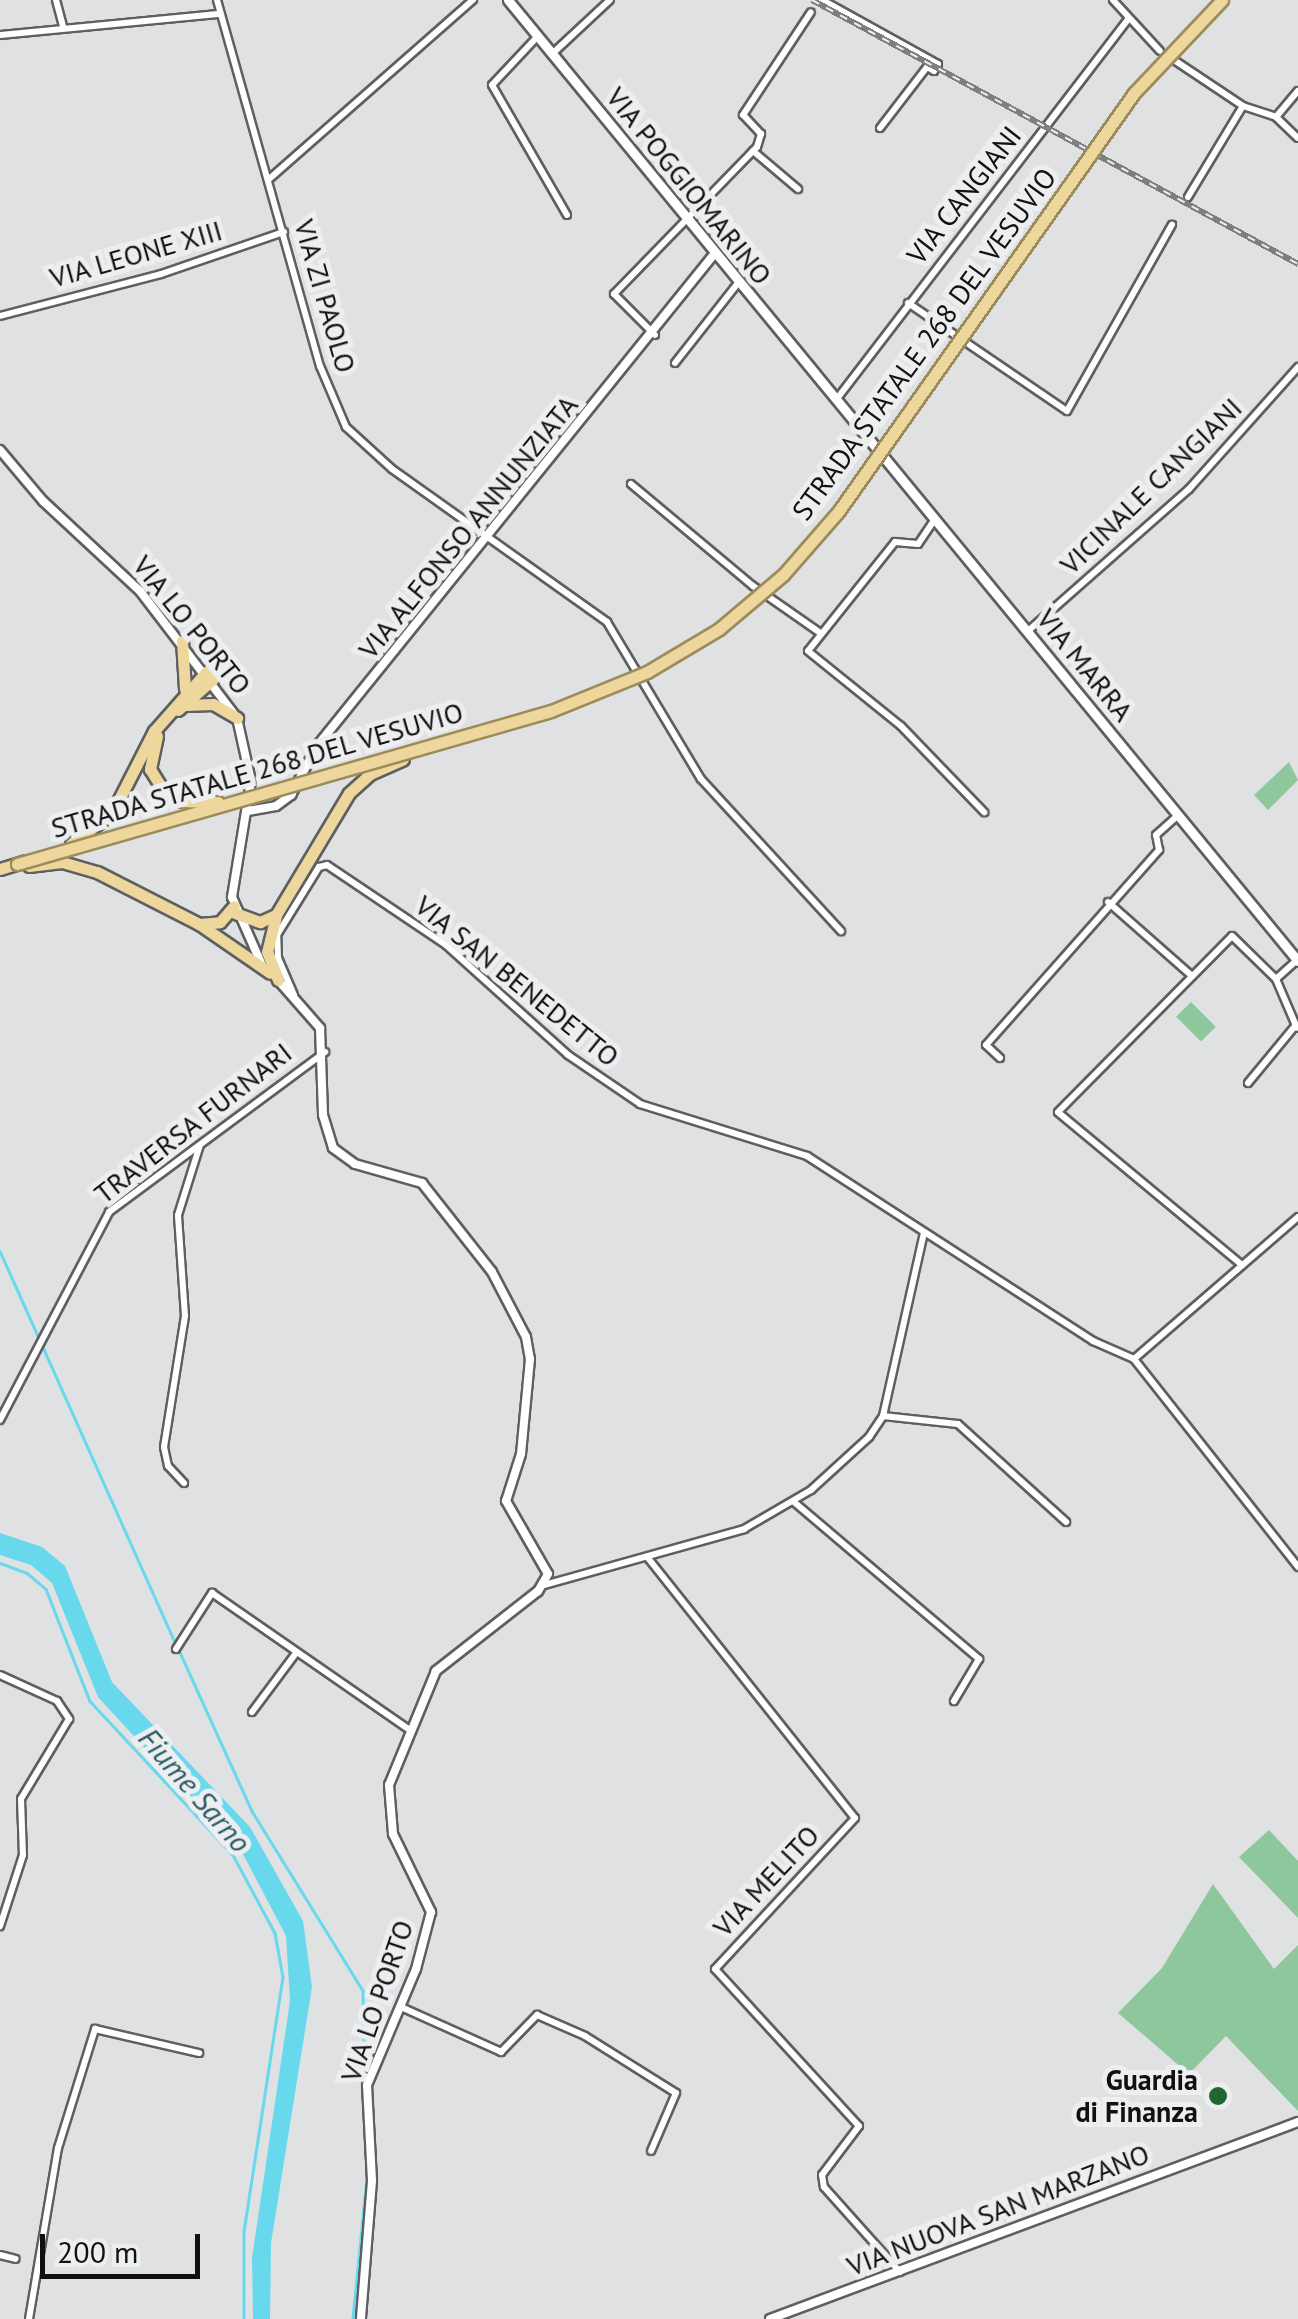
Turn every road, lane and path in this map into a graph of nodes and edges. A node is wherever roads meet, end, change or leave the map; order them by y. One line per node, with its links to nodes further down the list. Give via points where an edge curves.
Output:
1 (56, 0): 12 (street)
2 (216, 0): 10 (street, VIA ZI PAOLO)
3 (473, 0): 24 (street)
4 (508, 0): 14 (main road, VIA POGGIOMARINO)
5 (610, 0): 16 (street)
6 (822, 0): 21 (street, via 938,64 934,71 927,67)
7 (1113, 0): 11 (street)
8 (1222, 0): 49 (highway, STRADA STATALE 268 DEL VESUVIO, bridge, via 1147,76 851,496 775,582 710,635 648,672)
9 (811, 12): 23 (street, via 743,116 761,134)
10 (220, 14): 12 (street, via 73,33); 24 (street, VIA ZI PAOLO)
11 (1128, 19): 15 (street); 33 (street, VIA CANGIANI)
12 (62, 26): 13 (street)
13 (0, 35)
14 (538, 36): 16 (main road, VIA POGGIOMARINO); 27 (street, via 492,85)
15 (1160, 51)
16 (552, 54): 28 (main road, VIA POGGIOMARINO)
17 (1171, 58): 19 (street)
18 (1298, 90): 20 (street)
19 (1243, 106): 20 (street); 26 (street)
20 (1276, 117): 22 (street)
21 (880, 128)
22 (1298, 138)
23 (753, 151): 25 (street); 28 (street)
24 (267, 181): 30 (street, VIA ZI PAOLO)
25 (798, 189)
26 (1188, 197)
27 (567, 216)
28 (686, 218): 31 (main road, VIA POGGIOMARINO); 35 (street, via 614,294)
29 (1172, 226): 33 (street, via 1067,411)
30 (284, 232): 34 (street, VIA LEONE XIII, via 161,274); 42 (street, VIA ZI PAOLO, via 320,366 346,426)
31 (714, 253): 32 (main road, VIA POGGIOMARINO); 35 (street, VIA ALFONSO ANNUNZIATA)
32 (738, 283): 36 (street); 38 (main road, VIA POGGIOMARINO)
33 (908, 302): 38 (street, VIA CANGIANI)
34 (0, 316)
35 (654, 335): 42 (street, VIA ALFONSO ANNUNZIATA)
36 (675, 363)
37 (1298, 367): 43 (street, VICINALE CANGIANI, via 1175,502)
38 (836, 400): 41 (main road, VIA MARRA)
39 (0, 450): 45 (street, VIA LO PORTO)
40 (631, 484): 44 (street, via 752,586)
41 (935, 519): 43 (main road, VIA MARRA); 44 (street, via 918,544 895,542)
42 (489, 538): 51 (street, VIA ALFONSO ANNUNZIATA, via 317,746 290,794 276,806); 60 (street, VIA ZI PAOLO, via 620,637 701,779)
43 (1028, 631): 53 (main road, VIA MARRA)
44 (820, 632): 52 (street, via 808,651 901,726)
45 (182, 640): 46 (street, VIA LO PORTO); 47 (highway)
46 (210, 675): 47 (highway); 48 (street, VIA LO PORTO)
47 (183, 699): 48 (highway, via 213,704); 50 (highway, bridge, via 151,750 153,777 164,791 207,804); 54 (highway, bridge, via 140,753 119,800 86,838)
48 (237, 718): 51 (street, VIA LO PORTO, via 250,759)
49 (450, 741): 50 (highway, STRADA STATALE 268 DEL VESUVIO, bridge); 58 (highway, bridge, via 370,774 334,816)
50 (281, 789): 54 (highway, STRADA STATALE 268 DEL VESUVIO, bridge)
51 (248, 811): 57 (street, VIA LO PORTO, via 232,865)
52 (984, 812)
53 (1179, 814): 56 (street, via 1156,834 1159,850); 61 (main road, VIA MARRA)
54 (17, 864): 55 (highway, STRADA STATALE 268 DEL VESUVIO)
55 (0, 870): 59 (highway, bridge, via 62,862)
56 (1108, 902): 62 (street); 68 (street, via 986,1045)
57 (235, 910): 58 (highway, via 260,922); 59 (highway, via 220,922); 63 (street)
58 (276, 915): 63 (highway, via 267,952)
59 (199, 924): 63 (highway)
60 (841, 931)
61 (1298, 960): 64 (street)
62 (1192, 976): 64 (street, via 1235,936); 73 (street, via 1058,1112)
63 (274, 977): 65 (street)
64 (1276, 979): 66 (street)
65 (294, 995): 67 (street, via 320,1028); 72 (street, VIA SAN BENEDETTO, via 278,958 277,935 318,866 327,865 446,945 568,1055 640,1104 807,1156)
66 (1297, 1027): 69 (street)
67 (325, 1052): 70 (street, TRAVERSA FURNARI); 82 (street, via 322,1115 333,1148 356,1164 415,1178 430,1191 492,1272 526,1337 521,1454 506,1501 546,1568)
68 (1000, 1058)
69 (1248, 1083)
70 (200, 1144): 76 (street, TRAVERSA FURNARI, via 100,1224); 77 (street, via 178,1216 186,1316 164,1447 168,1466)
71 (1298, 1216): 73 (street)
72 (924, 1233): 74 (street, VIA SAN BENEDETTO, via 1035,1298 1093,1341); 75 (street)
73 (1242, 1265): 74 (street)
74 (1134, 1359): 81 (street)
75 (883, 1416): 78 (street); 79 (street, via 958,1424)
76 (0, 1420)
77 (184, 1482)
78 (794, 1502): 80 (street, via 744,1528); 86 (street, via 979,1660)
79 (1066, 1522)
80 (648, 1558): 82 (street); 96 (street, VIA MELITO, via 855,1818 715,1968 859,2126 822,2175 824,2187)
81 (1298, 1567)
82 (544, 1585): 88 (street, VIA LO PORTO, via 440,1666)
83 (178, 1647): 84 (street, via 212,1593)
84 (296, 1653): 87 (street); 88 (street)
85 (0, 1675): 89 (street, via 57,1701 68,1719 21,1798 23,1855)
86 (954, 1701)
87 (252, 1712)
88 (410, 1730): 90 (street, VIA LO PORTO, via 389,1785 390,1821 431,1912)
89 (0, 1926)
90 (402, 2008): 93 (street, via 501,2052 537,2014 584,2036 676,2094); 98 (street, VIA LO PORTO, via 367,2085 372,2181)
91 (199, 2052): 97 (street, via 94,2029 58,2148)
92 (1298, 2122): 96 (street, VIA NUOVA SAN MARZANO)
93 (650, 2151)
94 (0, 2255): 95 (street)
95 (16, 2259)
96 (900, 2272): 99 (street, VIA NUOVA SAN MARZANO)
97 (29, 2319)
98 (361, 2319)
99 (770, 2319)

